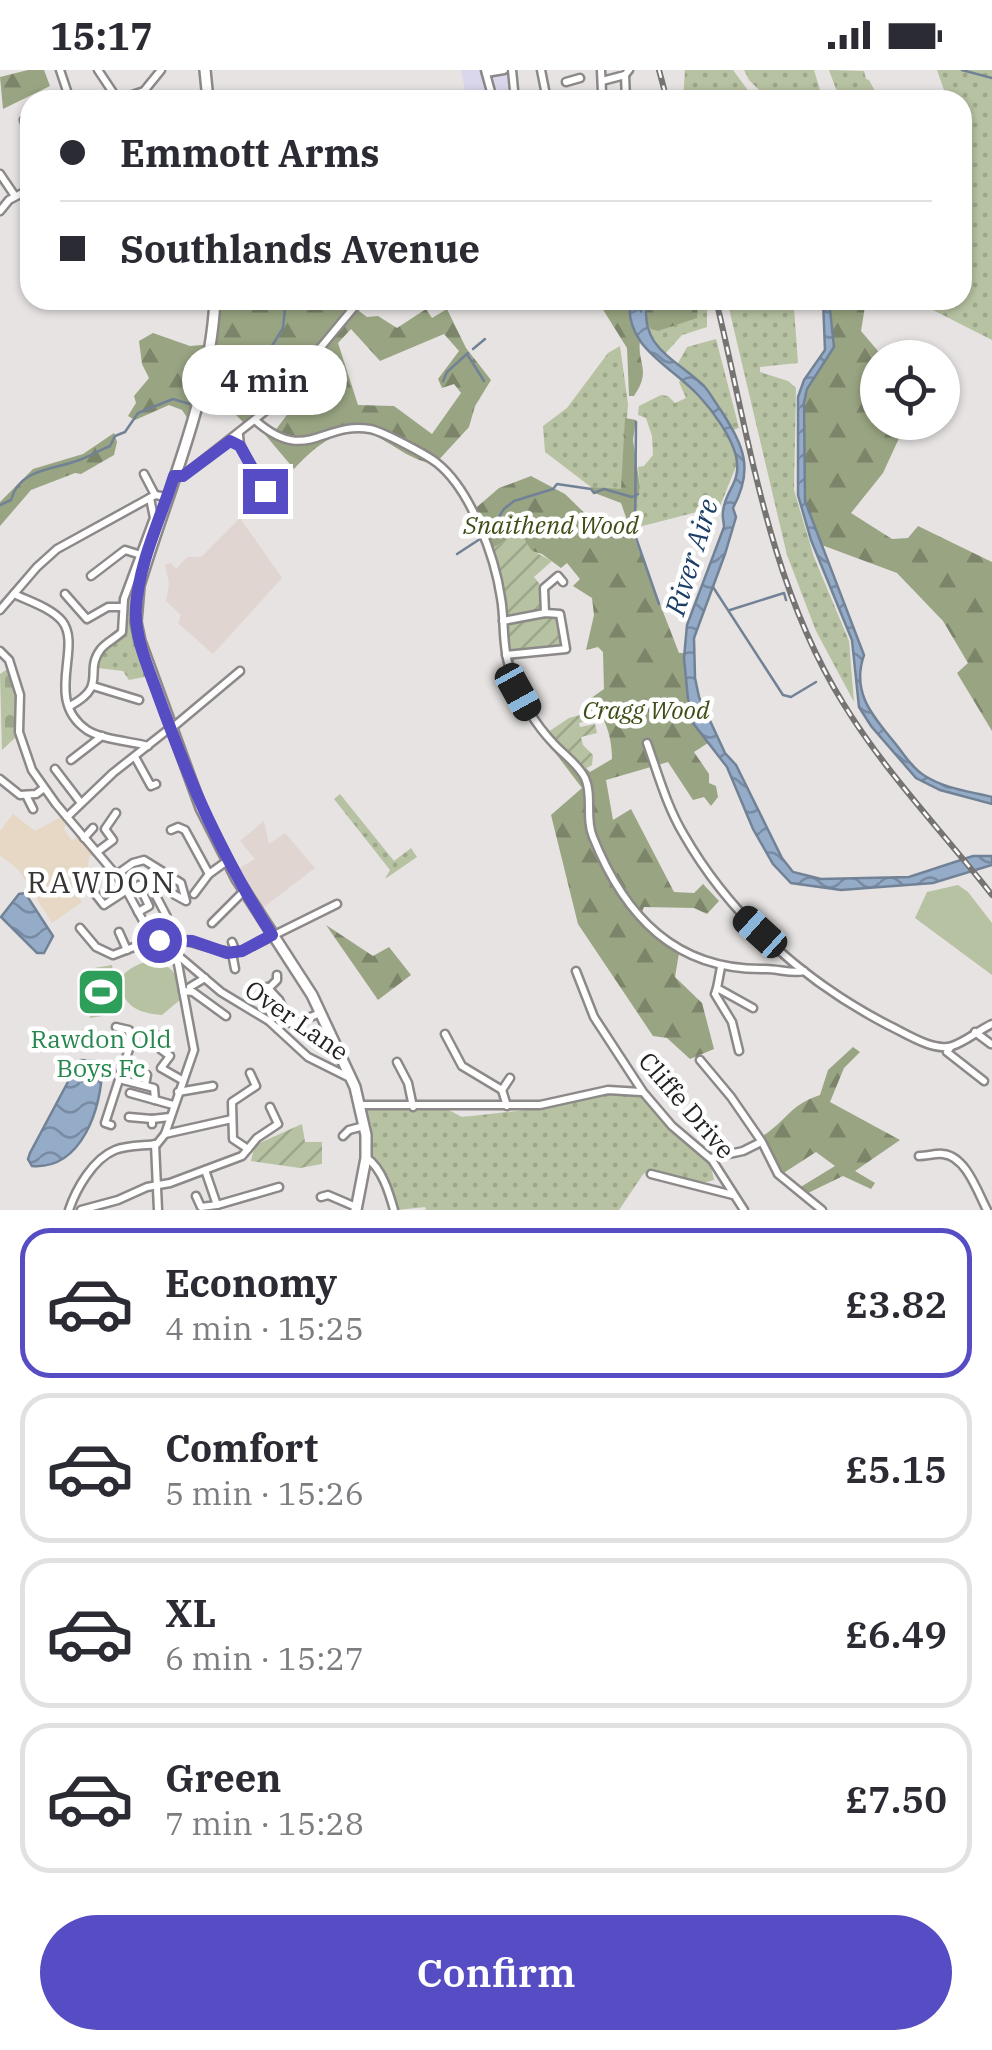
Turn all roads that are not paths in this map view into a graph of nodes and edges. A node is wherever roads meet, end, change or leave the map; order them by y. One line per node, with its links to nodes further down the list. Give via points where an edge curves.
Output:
1 (504, 70): 4 (street)
2 (570, 70): 6 (street)
3 (601, 70): 7 (street)
4 (486, 72)
5 (627, 73): 7 (street)
6 (574, 80)
7 (602, 81): 8 (street)
8 (602, 90)
9 (0, 174): 11 (street)
10 (20, 194): 11 (street)
11 (15, 196): 12 (street)
12 (0, 211)
13 (215, 310): 20 (main road, via 213,341)
14 (352, 310): 15 (street)
15 (256, 420): 16 (street); 32 (street, via 293,442 355,428 385,433 436,462 486,536)
16 (239, 435): 17 (street); 18 (street)
17 (230, 441): 18 (street); 20 (street)
18 (240, 446): 21 (street)
19 (144, 474): 22 (street)
20 (174, 476): 23 (main road)
21 (265, 491)
22 (153, 496): 23 (street); 24 (street, via 154,518); 27 (street, via 57,549)
23 (167, 497): 39 (main road, via 139,586 136,622)
24 (141, 555): 25 (street, via 125,550); 29 (street)
25 (90, 576)
26 (563, 582): 31 (street, via 558,576 544,588)
27 (14, 594): 30 (street); 38 (street, via 66,627)
28 (65, 594): 29 (street, via 87,619)
29 (122, 607): 36 (street, via 122,632 98,654)
30 (0, 610)
31 (545, 614): 32 (street); 34 (street, via 560,614 566,649)
32 (504, 621): 34 (street)
33 (0, 650): 48 (street, Over Lane, via 20,695 20,738)
34 (506, 656): 80 (street, via 534,721 586,780 592,835 630,906 667,943)
35 (240, 671): 39 (street)
36 (93, 686): 37 (street); 38 (street)
37 (139, 700)
38 (70, 706): 40 (street, via 85,728)
39 (171, 728): 42 (street); 58 (main road)
40 (103, 735): 42 (street); 44 (street)
41 (647, 743): 82 (street, via 683,834 715,882 738,912)
42 (148, 746): 43 (street)
43 (135, 757): 47 (street, via 146,781); 50 (street)
44 (72, 760)
45 (55, 769): 50 (street)
46 (0, 779): 49 (street)
47 (156, 784)
48 (44, 788): 49 (street); 53 (street, Over Lane)
49 (26, 794): 51 (street)
50 (82, 803): 53 (street)
51 (33, 809)
52 (116, 814): 57 (street, via 105,829 113,840)
53 (67, 817): 56 (street, Over Lane)
54 (93, 828): 56 (street)
55 (171, 830): 59 (street, via 185,830)
56 (84, 838): 57 (street, Over Lane)
57 (97, 852): 60 (street, Over Lane)
58 (226, 861): 59 (street); 65 (main road)
59 (210, 874): 64 (street)
60 (116, 875): 63 (street, Over Lane); 64 (street, via 144,860)
61 (82, 877): 63 (street, via 104,906)
62 (139, 885): 69 (street, via 149,906)
63 (127, 890): 69 (street, Over Lane)
64 (188, 891): 67 (street, via 185,902)
65 (244, 891): 70 (street); 74 (main road)
66 (156, 896): 73 (street, via 168,917)
67 (175, 896)
68 (338, 904): 74 (street)
69 (138, 912): 73 (street, Over Lane)
70 (212, 922)
71 (80, 928): 77 (street, via 100,950)
72 (119, 932): 77 (street)
73 (153, 935): 75 (street, Over Lane); 77 (street)
74 (272, 935): 78 (street); 91 (main road)
75 (162, 942): 78 (street, via 192,941); 79 (street, Over Lane)
76 (232, 942): 78 (street)
77 (127, 950)
78 (234, 952): 81 (street)
79 (176, 953): 85 (street, Over Lane); 87 (street)
80 (721, 967): 82 (street); 86 (street)
81 (235, 968)
82 (804, 970): 103 (street, via 876,1018)
83 (576, 971): 118 (street, Cliffe Drive, via 594,1017)
84 (276, 975): 89 (street, via 268,988)
85 (205, 978): 87 (street); 96 (street, Over Lane)
86 (716, 988): 90 (street); 104 (street)
87 (187, 989): 92 (street); 112 (street, via 194,1050)
88 (264, 998): 89 (street)
89 (279, 1000): 93 (street)
90 (753, 1008)
91 (322, 1012): 93 (street); 109 (main road)
92 (226, 1016)
93 (285, 1022): 96 (street)
94 (992, 1024): 97 (street)
95 (116, 1028): 101 (street, via 130,1028)
96 (278, 1029): 109 (street, Over Lane, via 308,1058)
97 (975, 1032): 102 (street); 103 (street)
98 (445, 1034): 116 (street, via 462,1066)
99 (158, 1036): 112 (street, via 155,1049 170,1056 161,1068)
100 (118, 1041): 101 (street)
101 (129, 1044): 111 (street)
102 (991, 1044)
103 (948, 1050): 113 (street)
104 (739, 1051)
105 (700, 1060): 133 (street)
106 (398, 1062): 125 (street)
107 (250, 1074): 128 (street, via 256,1086 232,1100)
108 (148, 1075): 114 (street)
109 (352, 1078): 121 (main road)
110 (510, 1078): 116 (street)
111 (119, 1079): 114 (street); 129 (street)
112 (182, 1080): 117 (street)
113 (984, 1081)
114 (145, 1086): 120 (street, via 156,1092)
115 (214, 1086): 117 (street)
116 (502, 1090): 123 (street)
117 (178, 1092): 122 (street)
118 (643, 1092): 123 (street, via 608,1090); 138 (street, Cliffe Drive)
119 (130, 1093): 120 (street)
120 (155, 1100): 122 (street)
121 (361, 1105): 125 (street); 130 (main road)
122 (173, 1106): 127 (street)
123 (507, 1106): 125 (street)
124 (270, 1107): 135 (street, via 278,1124)
125 (413, 1107)
126 (129, 1117): 127 (street)
127 (170, 1118): 132 (street)
128 (232, 1119): 132 (street); 135 (street, via 235,1142)
129 (105, 1124)
130 (365, 1126): 131 (street); 137 (main road)
131 (346, 1129)
132 (166, 1134): 134 (street)
133 (762, 1142): 138 (street); 153 (street, via 778,1174)
134 (155, 1144): 141 (street); 148 (street, via 106,1156 75,1193)
135 (248, 1150): 139 (street)
136 (919, 1156): 154 (street, via 954,1158)
137 (366, 1158): 147 (main road); 151 (street)
138 (711, 1158): 144 (street, Cliffe Drive)
139 (205, 1170): 141 (street); 146 (street)
140 (651, 1174): 144 (street)
141 (154, 1186): 149 (street); 150 (street)
142 (279, 1187): 146 (street)
143 (196, 1196): 146 (street, via 201,1206)
144 (734, 1196): 152 (street, Cliffe Drive)
145 (321, 1197): 147 (street)
146 (218, 1205)
147 (356, 1208)
148 (70, 1210)
149 (81, 1210)
150 (158, 1210)
151 (394, 1210)
152 (744, 1210)
153 (822, 1210)
154 (987, 1210)

